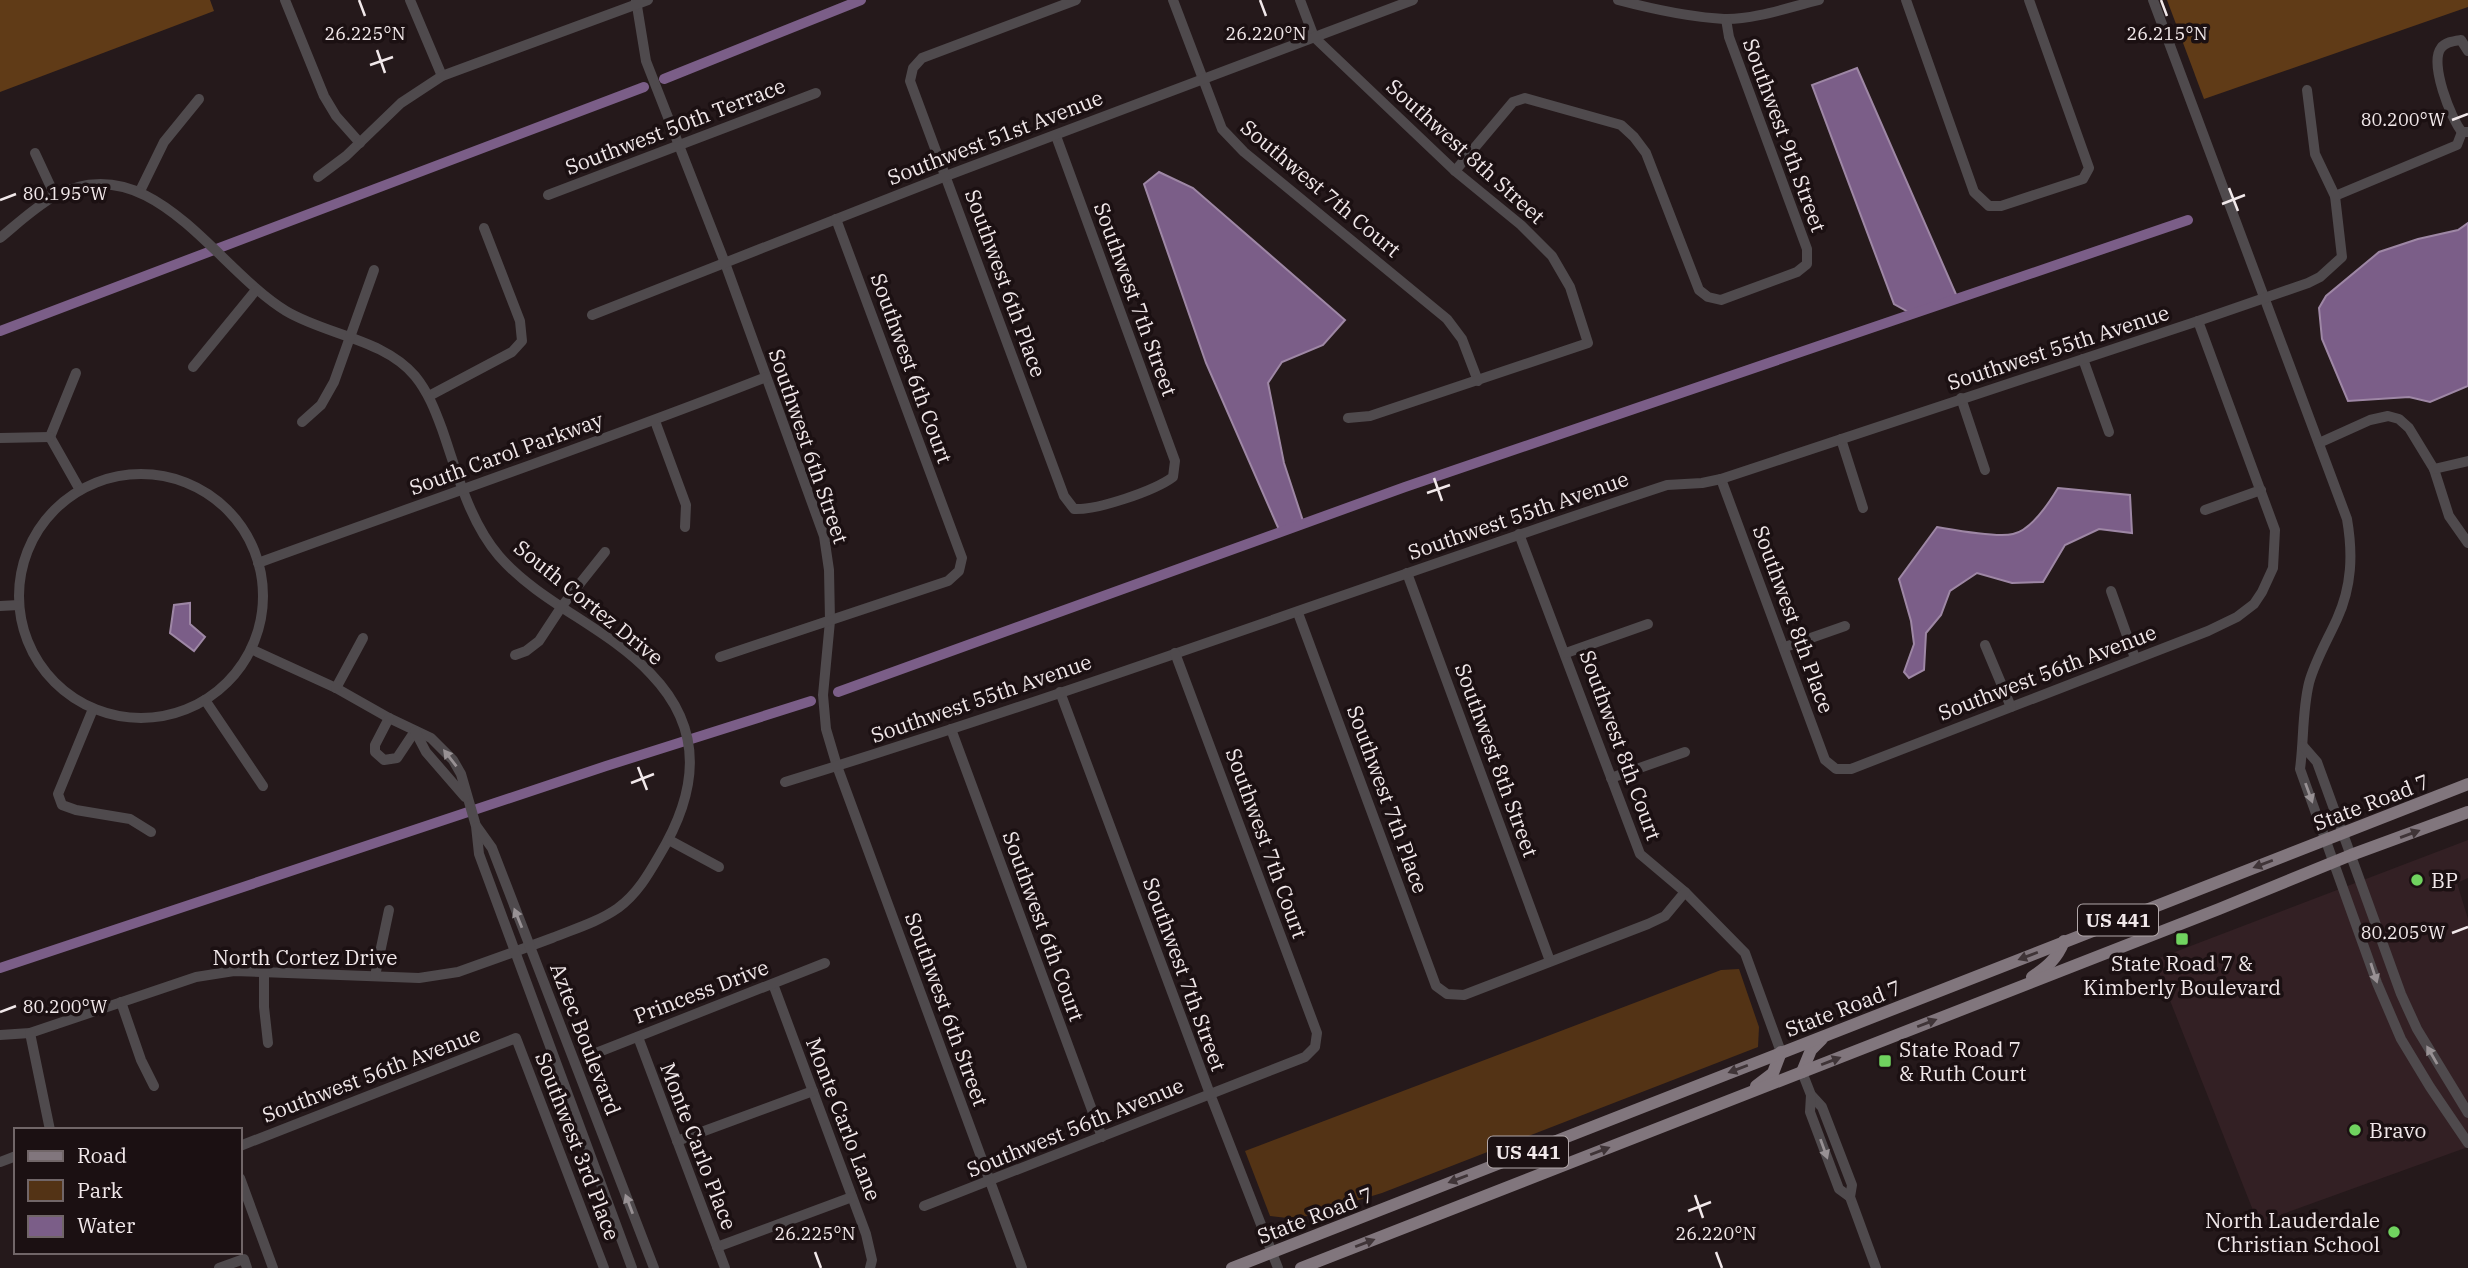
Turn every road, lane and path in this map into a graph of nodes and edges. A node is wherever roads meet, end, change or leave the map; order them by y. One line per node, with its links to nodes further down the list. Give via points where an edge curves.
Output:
1 (285, 0): 24 (street, via 324,96)
2 (410, 0): 17 (street)
3 (648, 0): 13 (street)
4 (1076, 0): 28 (street, Southwest 6th Place, via 922,58 913,68 910,81)
5 (1173, 0): 18 (street, Southwest 7th Court)
6 (1300, 0): 15 (street, Southwest 8th Street)
7 (1413, 0): 15 (street, Southwest 51st Avenue)
8 (1618, 0): 14 (street, via 1653,10)
9 (1818, 0): 14 (street)
10 (1906, 0): 11 (street, via 1974,192 1989,206 2001,206 2083,178 2089,168)
11 (2029, 0)
12 (2153, 0): 40 (street)
13 (636, 2): 17 (street); 25 (street, Southwest 6th Street, via 646,61)
14 (1726, 19): 27 (street, Southwest 9th Street, via 1807,249 1807,264 1797,272 1721,300 1699,290 1646,153 1621,125 1525,98 1513,102)
15 (1314, 37): 18 (street, Southwest 51st Avenue); 27 (street, Southwest 8th Street)
16 (2468, 51): 22 (street, via 2461,40 2451,41 2441,47 2437,57 2448,108)
17 (442, 76): 24 (street, via 401,103)
18 (1202, 78): 23 (street, Southwest 51st Avenue); 48 (street, Southwest 7th Court, via 1222,129 1447,319 1462,339)
19 (2307, 90): 33 (street, via 2315,154)
20 (816, 93): 25 (street, Southwest 50th Terrace)
21 (199, 99): 30 (street, via 164,142)
22 (2465, 132): 33 (street, via 2457,145)
23 (1056, 136): 28 (street, Southwest 51st Avenue); 67 (street, Southwest 7th Street, via 1175,461 1173,477 1162,485 1088,509)
24 (360, 143): 29 (street)
25 (679, 145): 31 (street, Southwest 50th Terrace); 37 (street, Southwest 6th Street)
26 (35, 153): 32 (street)
27 (1455, 171): 48 (street, Southwest 8th Street, via 1552,256 1570,287 1588,343)
28 (946, 176): 34 (street, Southwest 51st Avenue); 67 (street, Southwest 6th Place, via 1064,496)
29 (318, 177)
30 (140, 191): 32 (street, South Cortez Drive, via 97,184); 39 (street, South Cortez Drive, via 206,242)
31 (548, 195)
32 (55, 196): 36 (street, South Cortez Drive)
33 (2335, 196): 40 (street, Southwest 55th Avenue, via 2342,257 2320,277)
34 (836, 219): 37 (street, Southwest 51st Avenue); 80 (street, Southwest 6th Court, via 962,558 959,571 948,581)
35 (484, 228): 49 (street, via 520,321 522,341 512,352)
36 (0, 238)
37 (725, 263): 41 (street, Southwest 51st Avenue); 47 (street, Southwest 6th Street)
38 (374, 270): 43 (street)
39 (256, 290): 43 (street, South Cortez Drive, via 299,318); 45 (street)
40 (2265, 297): 42 (street, Southwest 55th Avenue); 58 (street)
41 (592, 315)
42 (2198, 321): 44 (street, Southwest 55th Avenue); 65 (street)
43 (349, 338): 49 (street, South Cortez Drive, via 400,361); 53 (street, via 334,382 321,405)
44 (2083, 359): 50 (street, Southwest 55th Avenue); 54 (street)
45 (193, 367)
46 (76, 373): 56 (street)
47 (766, 377): 52 (street, South Carol Parkway); 80 (street, Southwest 6th Street, via 824,536 830,570)
48 (1478, 381): 51 (street, via 1370,416)
49 (429, 396): 63 (street, South Cortez Drive)
50 (1961, 398): 57 (street, Southwest 55th Avenue); 61 (street)
51 (1348, 418)
52 (655, 421): 63 (street, South Carol Parkway); 69 (street, via 686,505)
53 (302, 422)
54 (2109, 432)
55 (0, 438): 56 (street)
56 (50, 438): 64 (street)
57 (1841, 439): 62 (street, Southwest 55th Avenue); 66 (street)
58 (2319, 443): 60 (street, via 2388,416 2409,428); 100 (street, via 2347,519 2352,550 2350,580 2339,616 2309,684)
59 (2468, 461): 60 (street)
60 (2434, 469): 71 (street, via 2449,516)
61 (1985, 470)
62 (1721, 479): 70 (street, Southwest 55th Avenue, via 1667,485); 85 (street, Southwest 8th Place)
63 (463, 488): 73 (street, South Carol Parkway); 78 (street, South Cortez Drive, via 480,528 501,558)
64 (80, 490): 73 (street, via 133,474 187,483 232,515); 76 (street, via 53,511 33,538 21,571)
65 (2261, 490): 68 (street); 91 (street, Southwest 56th Avenue, via 2275,530 2273,568 2254,604 2237,617)
66 (1863, 508)
67 (1074, 509)
68 (2205, 510)
69 (685, 527)
70 (1519, 534): 74 (street, Southwest 55th Avenue); 88 (street, Southwest 8th Court)
71 (2468, 543)
72 (605, 552): 78 (street)
73 (258, 564): 86 (street, via 262,607)
74 (1407, 573): 79 (street, Southwest 55th Avenue); 122 (street, Southwest 8th Street)
75 (2111, 591): 91 (street)
76 (19, 605): 77 (street); 96 (street, via 26,638 42,667 65,692)
77 (0, 606)
78 (562, 607): 89 (street, via 539,641); 112 (street, South Cortez Drive, via 648,670 672,701 690,758 687,794)
79 (1298, 613): 87 (street, Southwest 55th Avenue); 122 (street, Southwest 7th Place, via 1436,986 1447,994 1464,995)
80 (830, 621): 90 (street); 102 (street, Southwest 6th Street, via 823,695 826,729)
81 (1648, 624): 88 (street)
82 (1845, 626): 85 (street)
83 (363, 638): 92 (street)
84 (1985, 645): 95 (street)
85 (1785, 648): 103 (street, Southwest 8th Place, via 1825,760)
86 (251, 649): 92 (street, Aztec Boulevard); 94 (street, via 232,678)
87 (1175, 653): 93 (street, Southwest 55th Avenue); 137 (street, Southwest 7th Court, via 1317,1033)
88 (1566, 653): 104 (street, Southwest 8th Court)
89 (515, 655)
90 (720, 657)
91 (2135, 658): 95 (street, Southwest 56th Avenue)
92 (336, 688): 97 (street, Aztec Boulevard)
93 (1060, 692): 98 (street, Southwest 55th Avenue); 143 (street, Southwest 7th Street)
94 (205, 700): 96 (street, via 159,718 125,718); 107 (street)
95 (2011, 707): 103 (street, Southwest 56th Avenue, via 1851,769)
96 (93, 709): 110 (street, via 58,794 62,805 130,819)
97 (389, 718): 99 (street, Aztec Boulevard); 99 (street, via 375,745 375,752 384,760 397,758)
98 (950, 729): 102 (street, Southwest 55th Avenue); 147 (street, Southwest 6th Court)
99 (415, 731): 109 (street, Aztec Boulevard, via 431,738 453,761)
100 (2303, 746): 111 (street, via 2317,762); 113 (street, one-way to 113, via 2300,769)
101 (1685, 752): 104 (street)
102 (837, 766): 105 (street, Southwest 55th Avenue); 151 (street, Southwest 6th Street)
103 (1836, 769)
104 (1611, 778): 117 (street, Southwest 8th Court, via 1640,854)
105 (785, 782)
106 (2468, 784): 111 (main road, State Road 7 / US 441)
107 (263, 786)
108 (2468, 812): 114 (main road, State Road 7 / US 441, one-way to 108)
109 (476, 826): 120 (street, Aztec Boulevard, one-way to 109, via 492,848); 121 (street, Aztec Boulevard, via 479,854)
110 (151, 832)
111 (2343, 833): 113 (main road, State Road 7 / US 441); 114 (street)
112 (669, 840): 116 (street); 120 (street, South Cortez Drive, via 635,892 620,906)
113 (2326, 840): 115 (street); 119 (main road, State Road 7 / US 441, one-way to 119)
114 (2351, 855): 115 (main road, State Road 7 / US 441); 145 (street, one-way to 114, via 2401,994)
115 (2335, 862): 127 (main road, State Road 7 / US 441); 149 (street, one-way to 149, via 2401,1039)
116 (719, 867)
117 (1685, 892): 122 (street, via 1665,916); 138 (street, Southwest 8th Court, via 1745,953)
118 (389, 910): 125 (street)
119 (2064, 941): 127 (main road, via 2049,965); 133 (main road, State Road 7 / US 441, one-way to 133)
120 (530, 946): 121 (street, North Cortez Drive); 129 (street, Aztec Boulevard)
121 (516, 951): 125 (street, North Cortez Drive, via 438,976); 130 (street, Aztec Boulevard)
122 (1550, 961)
123 (825, 964): 126 (street, Princess Drive)
124 (264, 972): 125 (street, North Cortez Drive); 128 (street, North Cortez Drive, via 215,973); 136 (street)
125 (375, 976)
126 (773, 984): 134 (street, Princess Drive); 142 (street, Monte Carlo Lane)
127 (2008, 992): 140 (main road, State Road 7 / US 441, one-way to 127)
128 (121, 1002): 131 (street, North Cortez Drive); 141 (street)
129 (559, 1021): 130 (street); 162 (street, Aztec Boulevard, one-way to 129)
130 (544, 1028): 161 (street, Aztec Boulevard)
131 (30, 1033): 132 (street, North Cortez Drive); 146 (street)
132 (0, 1035)
133 (1825, 1036): 138 (main road, State Road 7 / US 441); 140 (main road, via 1811,1050)
134 (638, 1037): 139 (street, Princess Drive); 148 (street, Monte Carlo Place)
135 (516, 1038): 150 (street, Southwest 56th Avenue); 160 (street, Southwest 3rd Place)
136 (268, 1043)
137 (1315, 1047): 143 (street, Southwest 56th Avenue, via 1305,1057)
138 (1781, 1052): 144 (main road, via 1773,1073); 156 (main road, State Road 7 / US 441, one-way to 156)
139 (591, 1055)
140 (1802, 1072): 144 (main road, State Road 7 / US 441); 169 (street, via 1811,1095 1810,1112 1839,1189 1850,1197)
141 (154, 1086)
142 (813, 1091): 148 (street); 153 (street, Monte Carlo Lane)
143 (1210, 1094): 147 (street, Southwest 56th Avenue); 156 (street, Southwest 7th Street)
144 (1744, 1095): 168 (main road, State Road 7 / US 441, one-way to 144)
145 (2468, 1113)
146 (50, 1128)
147 (1102, 1137): 151 (street, Southwest 56th Avenue)
148 (677, 1141): 155 (street, Monte Carlo Place)
149 (2468, 1143)
150 (242, 1145)
151 (990, 1181): 154 (street, Southwest 56th Avenue); 165 (street, Southwest 6th Street)
152 (242, 1183): 159 (street)
153 (852, 1196): 155 (street); 164 (street, Monte Carlo Lane, via 866,1234)
154 (924, 1206)
155 (717, 1247): 163 (street, Monte Carlo Place)
156 (1272, 1252): 166 (main road, State Road 7 / US 441); 167 (street, Southwest 7th Street)
157 (245, 1264): 158 (street)
158 (219, 1268)
159 (273, 1268)
160 (604, 1268)
161 (632, 1268)
162 (654, 1268)
163 (725, 1268)
164 (870, 1268)
165 (1022, 1268)
166 (1232, 1268)
167 (1278, 1268)
168 (1301, 1268)
169 (1876, 1268)

